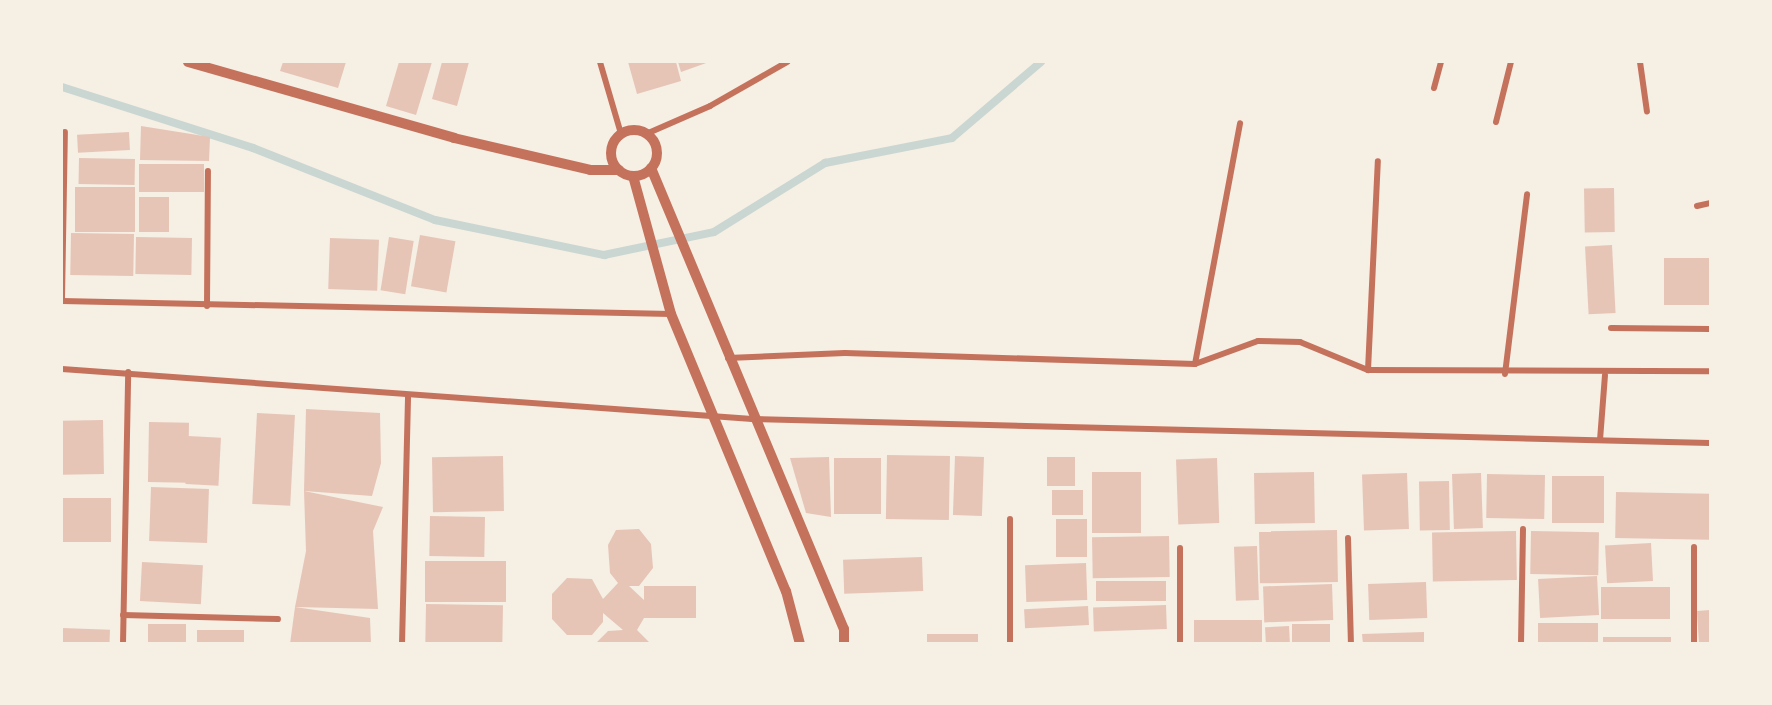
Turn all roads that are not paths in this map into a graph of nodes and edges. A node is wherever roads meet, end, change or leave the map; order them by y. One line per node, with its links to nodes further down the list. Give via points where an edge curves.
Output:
1 (188, 62): 16 (street, via 454,138 590,170)
2 (600, 62): 12 (street)
3 (787, 62): 13 (street, via 710,106)
4 (1441, 62): 7 (street)
5 (1511, 62): 9 (street)
6 (1640, 62): 8 (street)
7 (1434, 88)
8 (1647, 112)
9 (1496, 122)
10 (1240, 123): 28 (street)
11 (65, 132): 22 (street)
12 (621, 134): 13 (street); 16 (street, via 611,152)
13 (646, 134): 15 (street, via 657,150)
14 (1378, 161): 30 (street)
15 (651, 168): 18 (street); 27 (street)
16 (619, 170): 18 (street)
17 (208, 171): 23 (street)
18 (633, 176): 24 (street)
19 (1527, 194): 33 (street)
20 (1710, 203): 21 (street)
21 (1696, 206)
22 (62, 300): 23 (street)
23 (207, 306): 24 (street)
24 (671, 314): 36 (street)
25 (1611, 328): 26 (street)
26 (1710, 329)
27 (728, 358): 28 (street, via 846,353); 37 (street)
28 (1195, 364): 30 (street, via 1258,341 1300,342)
29 (62, 369): 32 (street)
30 (1368, 369): 33 (street)
31 (1710, 371): 34 (street)
32 (128, 372): 35 (street); 45 (street)
33 (1505, 374): 34 (street)
34 (1605, 375): 38 (street)
35 (408, 397): 36 (street); 48 (street)
36 (713, 416): 37 (street); 49 (street, via 786,591)
37 (752, 418): 38 (street); 50 (street, via 844,629)
38 (1600, 440): 39 (street)
39 (1710, 443)
40 (1010, 519): 51 (street)
41 (1523, 529): 54 (street)
42 (1348, 538): 53 (street)
43 (1694, 547): 55 (street)
44 (1180, 548): 52 (street)
45 (123, 615): 46 (street); 47 (street)
46 (278, 619)
47 (123, 644)
48 (402, 644)
49 (800, 644)
50 (844, 644)
51 (1010, 644)
52 (1180, 644)
53 (1351, 644)
54 (1521, 644)
55 (1694, 644)

